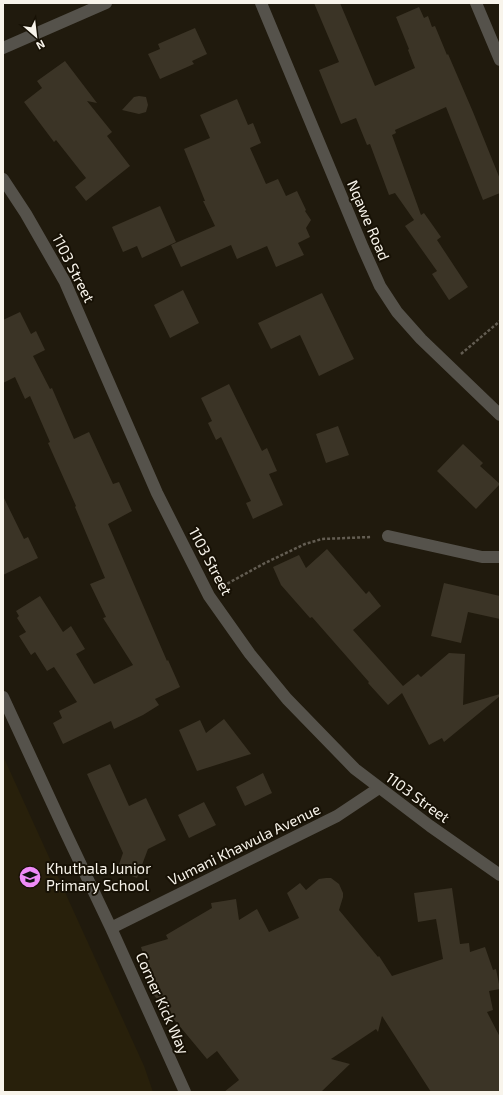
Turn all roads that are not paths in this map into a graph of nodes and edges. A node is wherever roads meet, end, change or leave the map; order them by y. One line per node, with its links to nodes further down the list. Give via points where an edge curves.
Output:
1 (106, 3): 4 (street)
2 (261, 3): 7 (street, Nqawe Road, via 380,286 397,312 421,339)
3 (476, 3): 5 (street)
4 (3, 48)
5 (500, 60)
6 (3, 179): 11 (street, 1103 Street, via 65,282 157,493 209,596 250,654 287,699 355,769)
7 (500, 415)
8 (388, 536): 9 (street, via 482,557)
9 (500, 557)
10 (3, 697): 13 (street)
11 (379, 788): 12 (street, 1103 Street); 13 (street, Vumani Khawula Avenue, via 337,816)
12 (500, 875)
13 (111, 928): 14 (street, Corner Kick Way)
14 (185, 1092)

